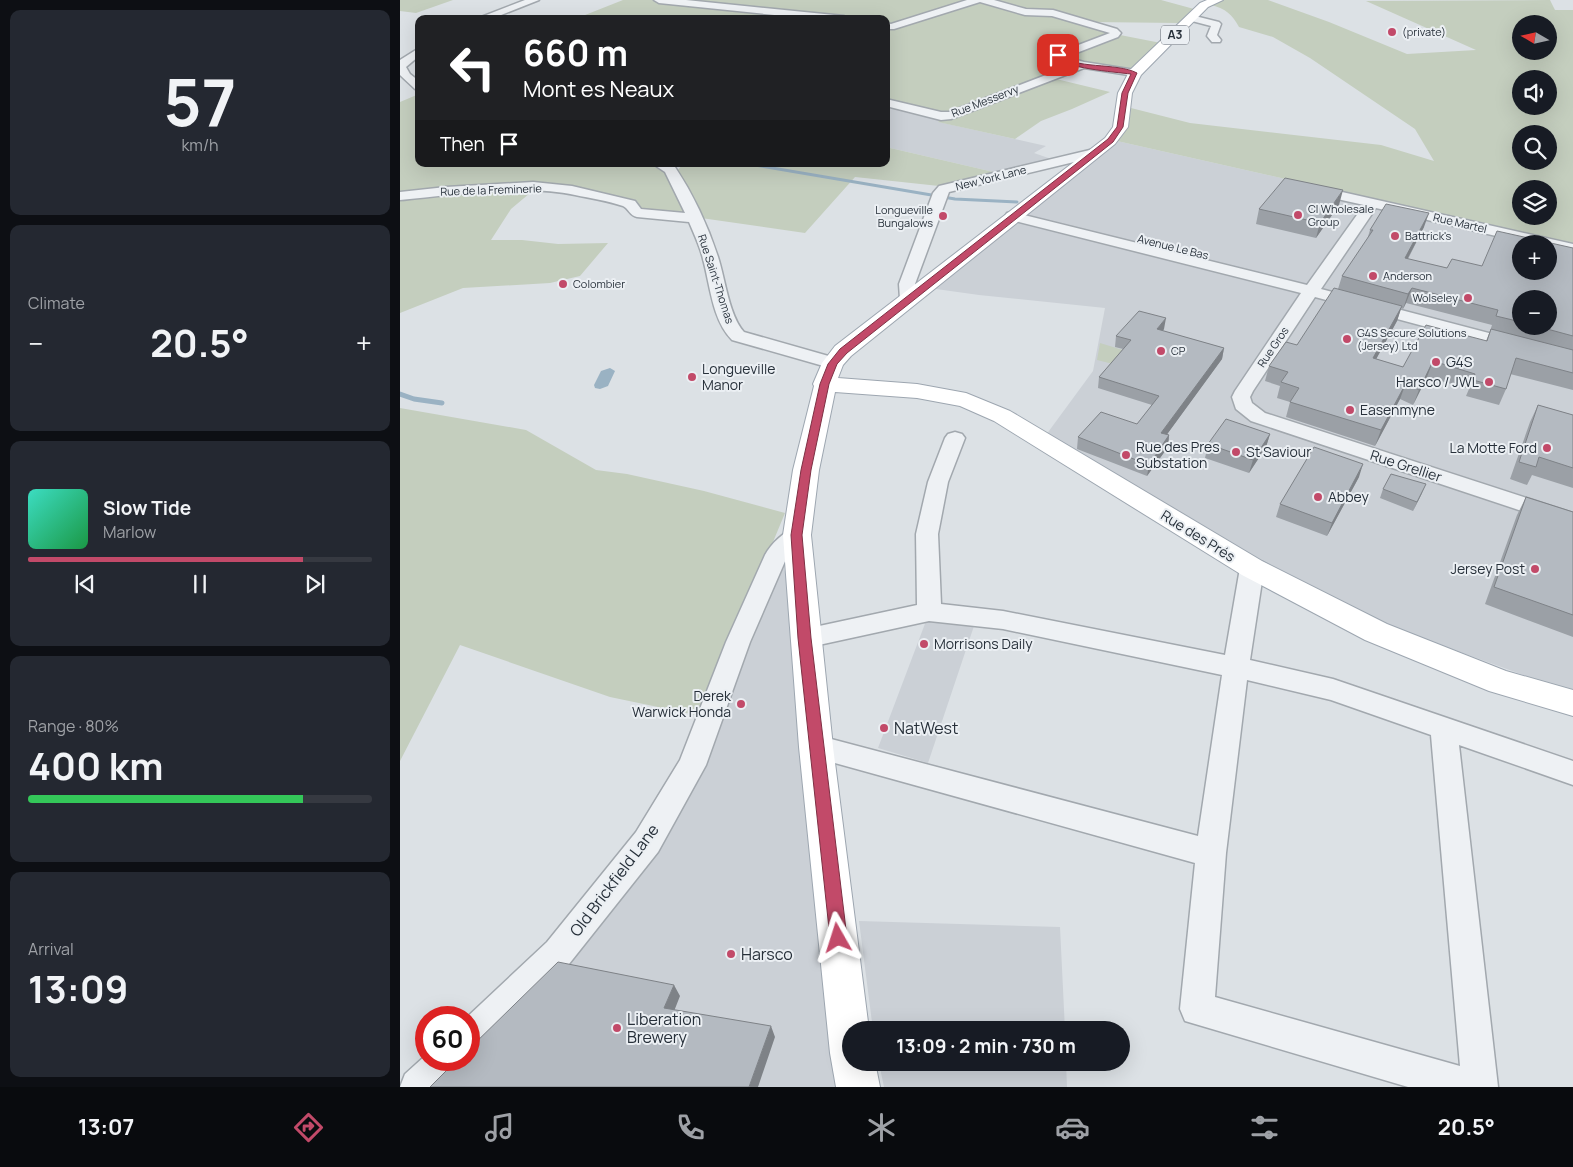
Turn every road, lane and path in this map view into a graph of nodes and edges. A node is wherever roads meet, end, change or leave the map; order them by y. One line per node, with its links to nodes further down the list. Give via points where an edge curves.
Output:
1 (534, 0): 6 (street)
2 (659, 0): 7 (street)
3 (976, 0): 9 (street)
4 (984, 0): 12 (street, via 1025,12 1053,13 1116,33 1056,57)
5 (1217, 0): 8 (main road, A3, via 1204,5)
6 (491, 15)
7 (805, 15)
8 (1191, 18): 10 (street, via 1216,24 1214,38); 13 (main road, A3)
9 (890, 27)
10 (1198, 34)
11 (415, 54): 14 (street, via 401,67)
12 (1083, 65): 13 (street); 16 (street, Rue Messervy, via 951,115 941,116)
13 (1135, 73): 17 (main road, A3, via 1125,93 1120,127 1110,141)
14 (403, 77): 15 (street)
15 (415, 84)
16 (890, 103)
17 (1094, 153): 22 (main road, A3); 26 (street, New York Lane, via 944,189 907,284)
18 (670, 167): 23 (street, Rue Saint-Thomas)
19 (1298, 186): 21 (street, Rue Martel)
20 (400, 196): 23 (street, Rue de la Freminerie, via 533,186 572,190 630,204 637,213)
21 (1372, 203): 24 (street, Rue Martel); 25 (street, Rue Gros)
22 (1017, 213): 25 (street, Avenue Le Bas); 26 (main road, A3)
23 (695, 218): 28 (street, Rue Saint-Thomas, via 734,332)
24 (1573, 249)
25 (1313, 287): 27 (street, Avenue Le Bas); 29 (street, Rue Gros, via 1244,391 1241,397)
26 (908, 299): 28 (main road, A3, via 843,351)
27 (1573, 361)
28 (829, 374): 32 (main road, via 806,470); 33 (main road, Rue des Prés, via 966,400 1002,416)
29 (1243, 405): 31 (street, Rue Grellier, via 1258,417)
30 (955, 438): 34 (street, via 938,482 927,534)
31 (1573, 521)
32 (797, 535): 35 (main road); 43 (street, Old Brickfield Lane, via 776,555 738,642 692,765 647,842 558,953)
33 (1252, 568): 36 (street); 37 (main road, Rue des Prés, via 1376,632 1500,682)
34 (929, 612): 35 (street); 36 (street, via 1003,620)
35 (805, 638): 39 (main road)
36 (1236, 667): 38 (street, via 1333,690); 41 (street)
37 (1573, 703)
38 (1444, 730): 40 (street); 49 (street)
39 (816, 747): 41 (street); 42 (main road)
40 (1573, 773)
41 (1211, 854): 48 (street, via 1197,1008)
42 (847, 1021)
43 (480, 1027)
44 (435, 1071): 46 (street)
45 (855, 1071): 47 (main road)
46 (418, 1087)
47 (858, 1087)
48 (1470, 1087)
49 (1480, 1087)

